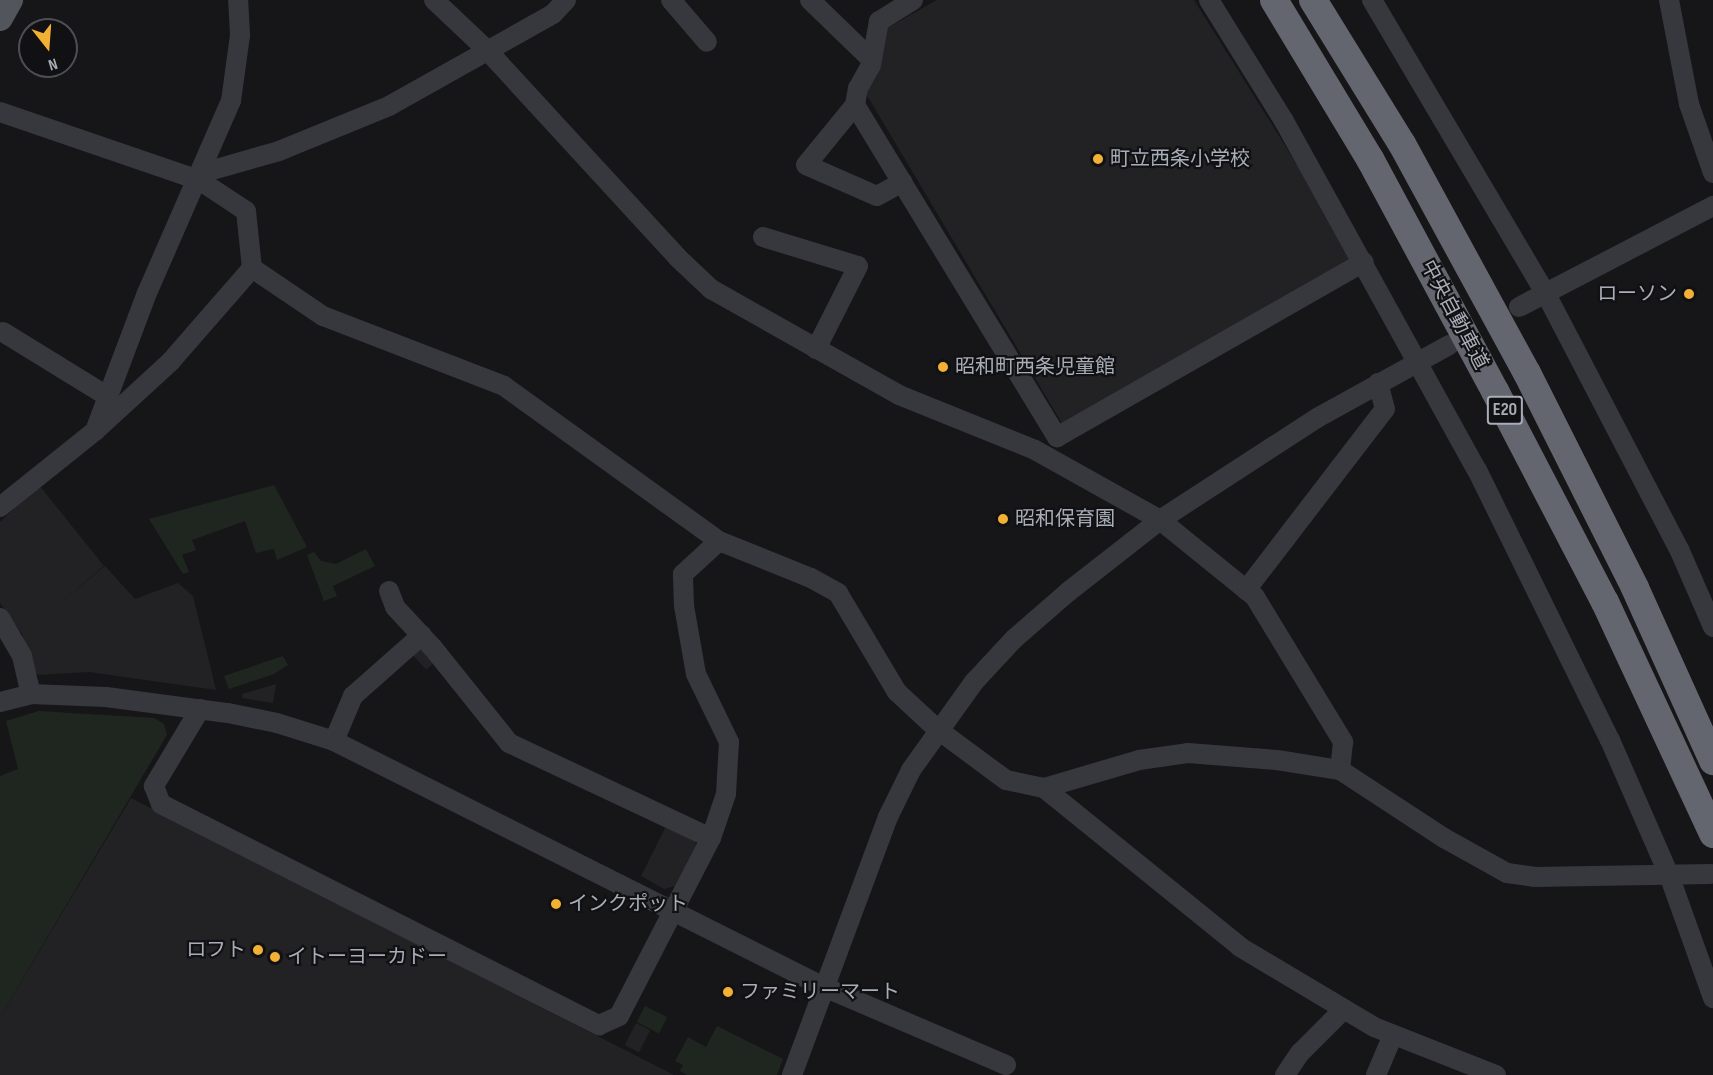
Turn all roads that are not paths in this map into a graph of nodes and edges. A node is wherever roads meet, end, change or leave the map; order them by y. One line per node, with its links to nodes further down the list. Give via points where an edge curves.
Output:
1 (10, 0): 13 (main road)
2 (238, 0): 20 (street, via 240,35 231,101)
3 (434, 0): 15 (street)
4 (566, 0): 15 (street, via 553,14)
5 (671, 0): 14 (street)
6 (810, 0): 16 (street)
7 (914, 0): 16 (street, via 879,21)
8 (1209, 0): 24 (street)
9 (1274, 0): 51 (highway, 中央自動車道 / E20, via 1370,159 1495,391 1605,602)
10 (1313, 0): 48 (highway, 中央自動車道 / E20, via 1402,144 1527,373 1635,588)
11 (1372, 0): 26 (street)
12 (1669, 0): 19 (street, via 1689,104)
13 (0, 18)
14 (707, 42)
15 (486, 49): 20 (street, via 389,106 279,151); 30 (street, via 711,289)
16 (872, 60): 17 (street, via 858,88)
17 (855, 105): 21 (street); 21 (street, via 806,165 877,196)
18 (0, 112): 20 (street)
19 (1713, 173)
20 (201, 177): 25 (street, via 246,211); 33 (street, via 147,293)
21 (902, 182): 24 (street, via 1057,437)
22 (1713, 207): 26 (street)
23 (763, 237): 30 (street, via 858,266)
24 (1364, 262): 31 (street)
25 (252, 267): 34 (street, via 171,361); 37 (street, via 323,316 504,386)
26 (1545, 292): 27 (street); 41 (street, via 1679,549)
27 (1519, 307)
28 (3, 332): 33 (street)
29 (1449, 345): 31 (street)
30 (816, 349): 36 (street, via 899,395 1035,450)
31 (1419, 360): 32 (street); 54 (street, via 1596,711)
32 (1378, 383): 36 (street, via 1255,456); 38 (street, via 1385,409)
33 (107, 396): 34 (street)
34 (95, 431): 35 (street)
35 (0, 507)
36 (1160, 520): 38 (street); 46 (street, via 1014,639)
37 (719, 542): 46 (street, via 811,578 838,593 897,692); 52 (street, via 683,574 684,606 696,674 729,742 726,794)
38 (1246, 590): 49 (street, via 1255,597 1343,742)
39 (389, 591): 42 (street, via 395,607)
40 (0, 618): 43 (street, via 22,656)
41 (1713, 627)
42 (422, 634): 47 (street, via 353,696); 52 (street, via 508,743)
43 (31, 694): 44 (street); 45 (street, via 106,697)
44 (0, 702)
45 (200, 709): 47 (street, via 277,723); 55 (street, via 154,786 161,804 579,1017 599,1025 619,1016)
46 (937, 729): 50 (street, via 1006,780); 56 (street, via 888,817)
47 (334, 741): 55 (street)
48 (1713, 761)
49 (1340, 770): 50 (street, via 1188,753 1139,760); 54 (street, via 1444,838 1508,873 1534,877)
50 (1044, 788): 58 (street, via 1240,947)
51 (1713, 834)
52 (711, 838): 55 (street)
53 (1710, 874): 54 (street)
54 (1669, 875): 57 (street)
55 (671, 913): 56 (street)
56 (824, 987): 60 (street); 61 (street)
57 (1713, 998)
58 (1344, 1009): 59 (street); 62 (street, via 1300,1053)
59 (1393, 1035): 63 (street); 64 (street)
60 (1006, 1072)
61 (792, 1075)
62 (1285, 1075)
63 (1376, 1075)
64 (1496, 1075)

